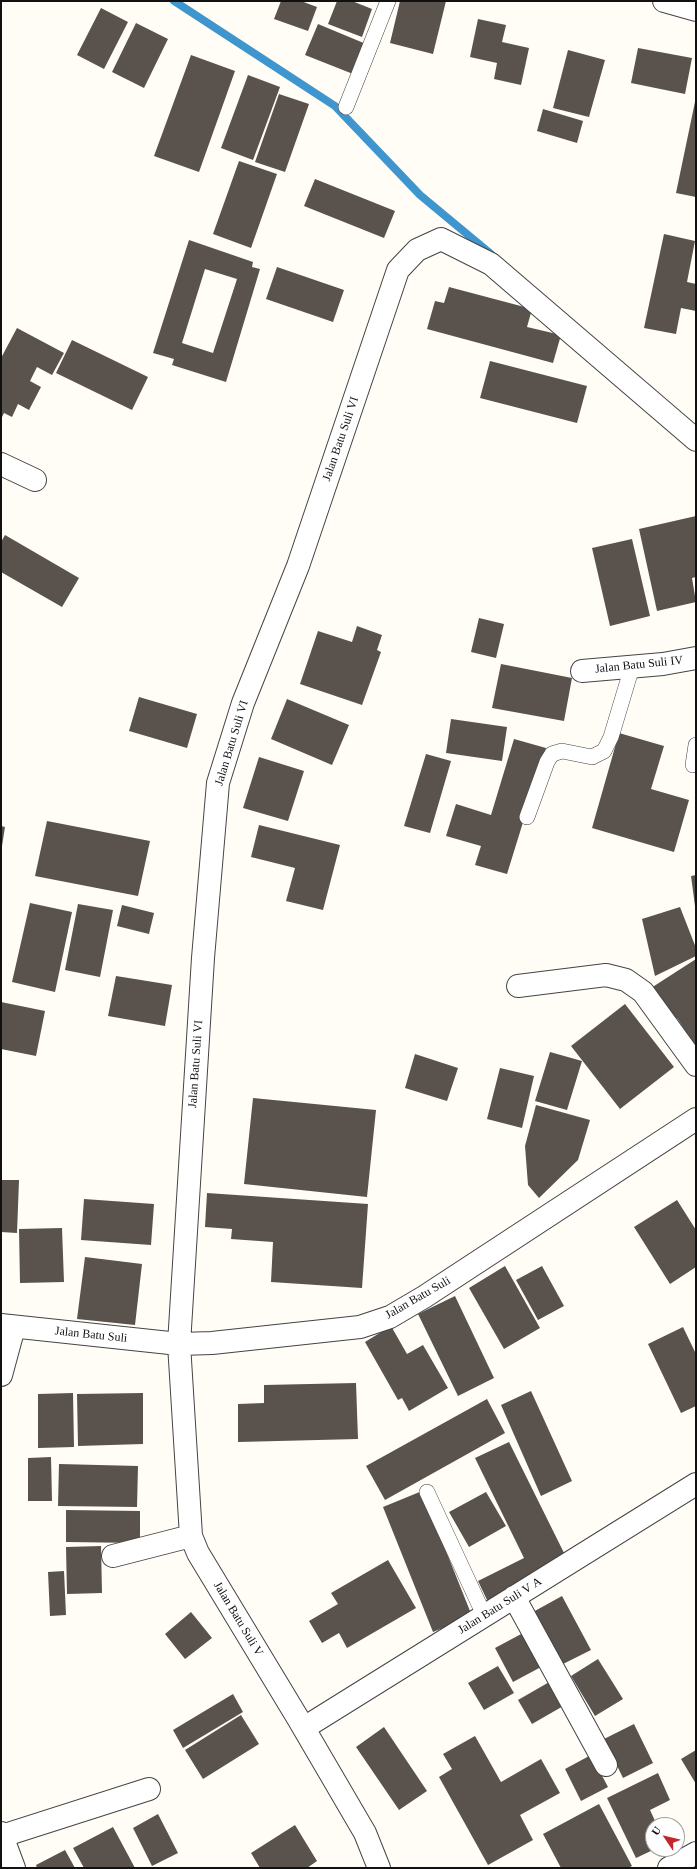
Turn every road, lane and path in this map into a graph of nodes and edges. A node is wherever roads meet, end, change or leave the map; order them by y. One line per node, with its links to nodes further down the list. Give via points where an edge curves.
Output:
1 (388, 1): 4 (lane)
2 (664, 1): 3 (street)
3 (696, 10)
4 (346, 107)
5 (696, 440): 18 (street, Jalan Batu Suli VI, via 491,264 441,239 417,250 398,270 298,566 243,704 218,783 203,958)
6 (2, 468): 7 (street)
7 (35, 480)
8 (696, 658): 9 (street, Jalan Batu Suli IV)
9 (632, 667): 10 (street, Jalan Batu Suli IV); 13 (lane, via 612,737 604,751 592,757 562,751 552,754)
10 (582, 671)
11 (696, 745): 12 (lane)
12 (693, 765)
13 (527, 817)
14 (518, 986): 15 (street, via 606,975 626,980 643,992)
15 (696, 1065)
16 (696, 1119): 18 (street, Jalan Batu Suli, via 424,1297 390,1316 360,1327 212,1343)
17 (8, 1326): 18 (street, Jalan Batu Suli); 19 (street)
18 (179, 1344): 22 (street, Jalan Batu Suli V)
19 (1, 1375)
20 (696, 1484): 24 (street, Jalan Batu Suli V A)
21 (427, 1492): 25 (lane)
22 (190, 1536): 23 (street); 26 (street, Jalan Batu Suli V)
23 (113, 1556)
24 (514, 1597): 25 (street, Jalan Batu Suli V A); 27 (street)
25 (484, 1615): 26 (street, Jalan Batu Suli V A)
26 (304, 1728): 32 (street, Jalan Batu Suli V, via 365,1833)
27 (606, 1765)
28 (148, 1789): 29 (street)
29 (2, 1834): 31 (street)
30 (696, 1853): 33 (street)
31 (14, 1868)
32 (379, 1868)
33 (669, 1868)

